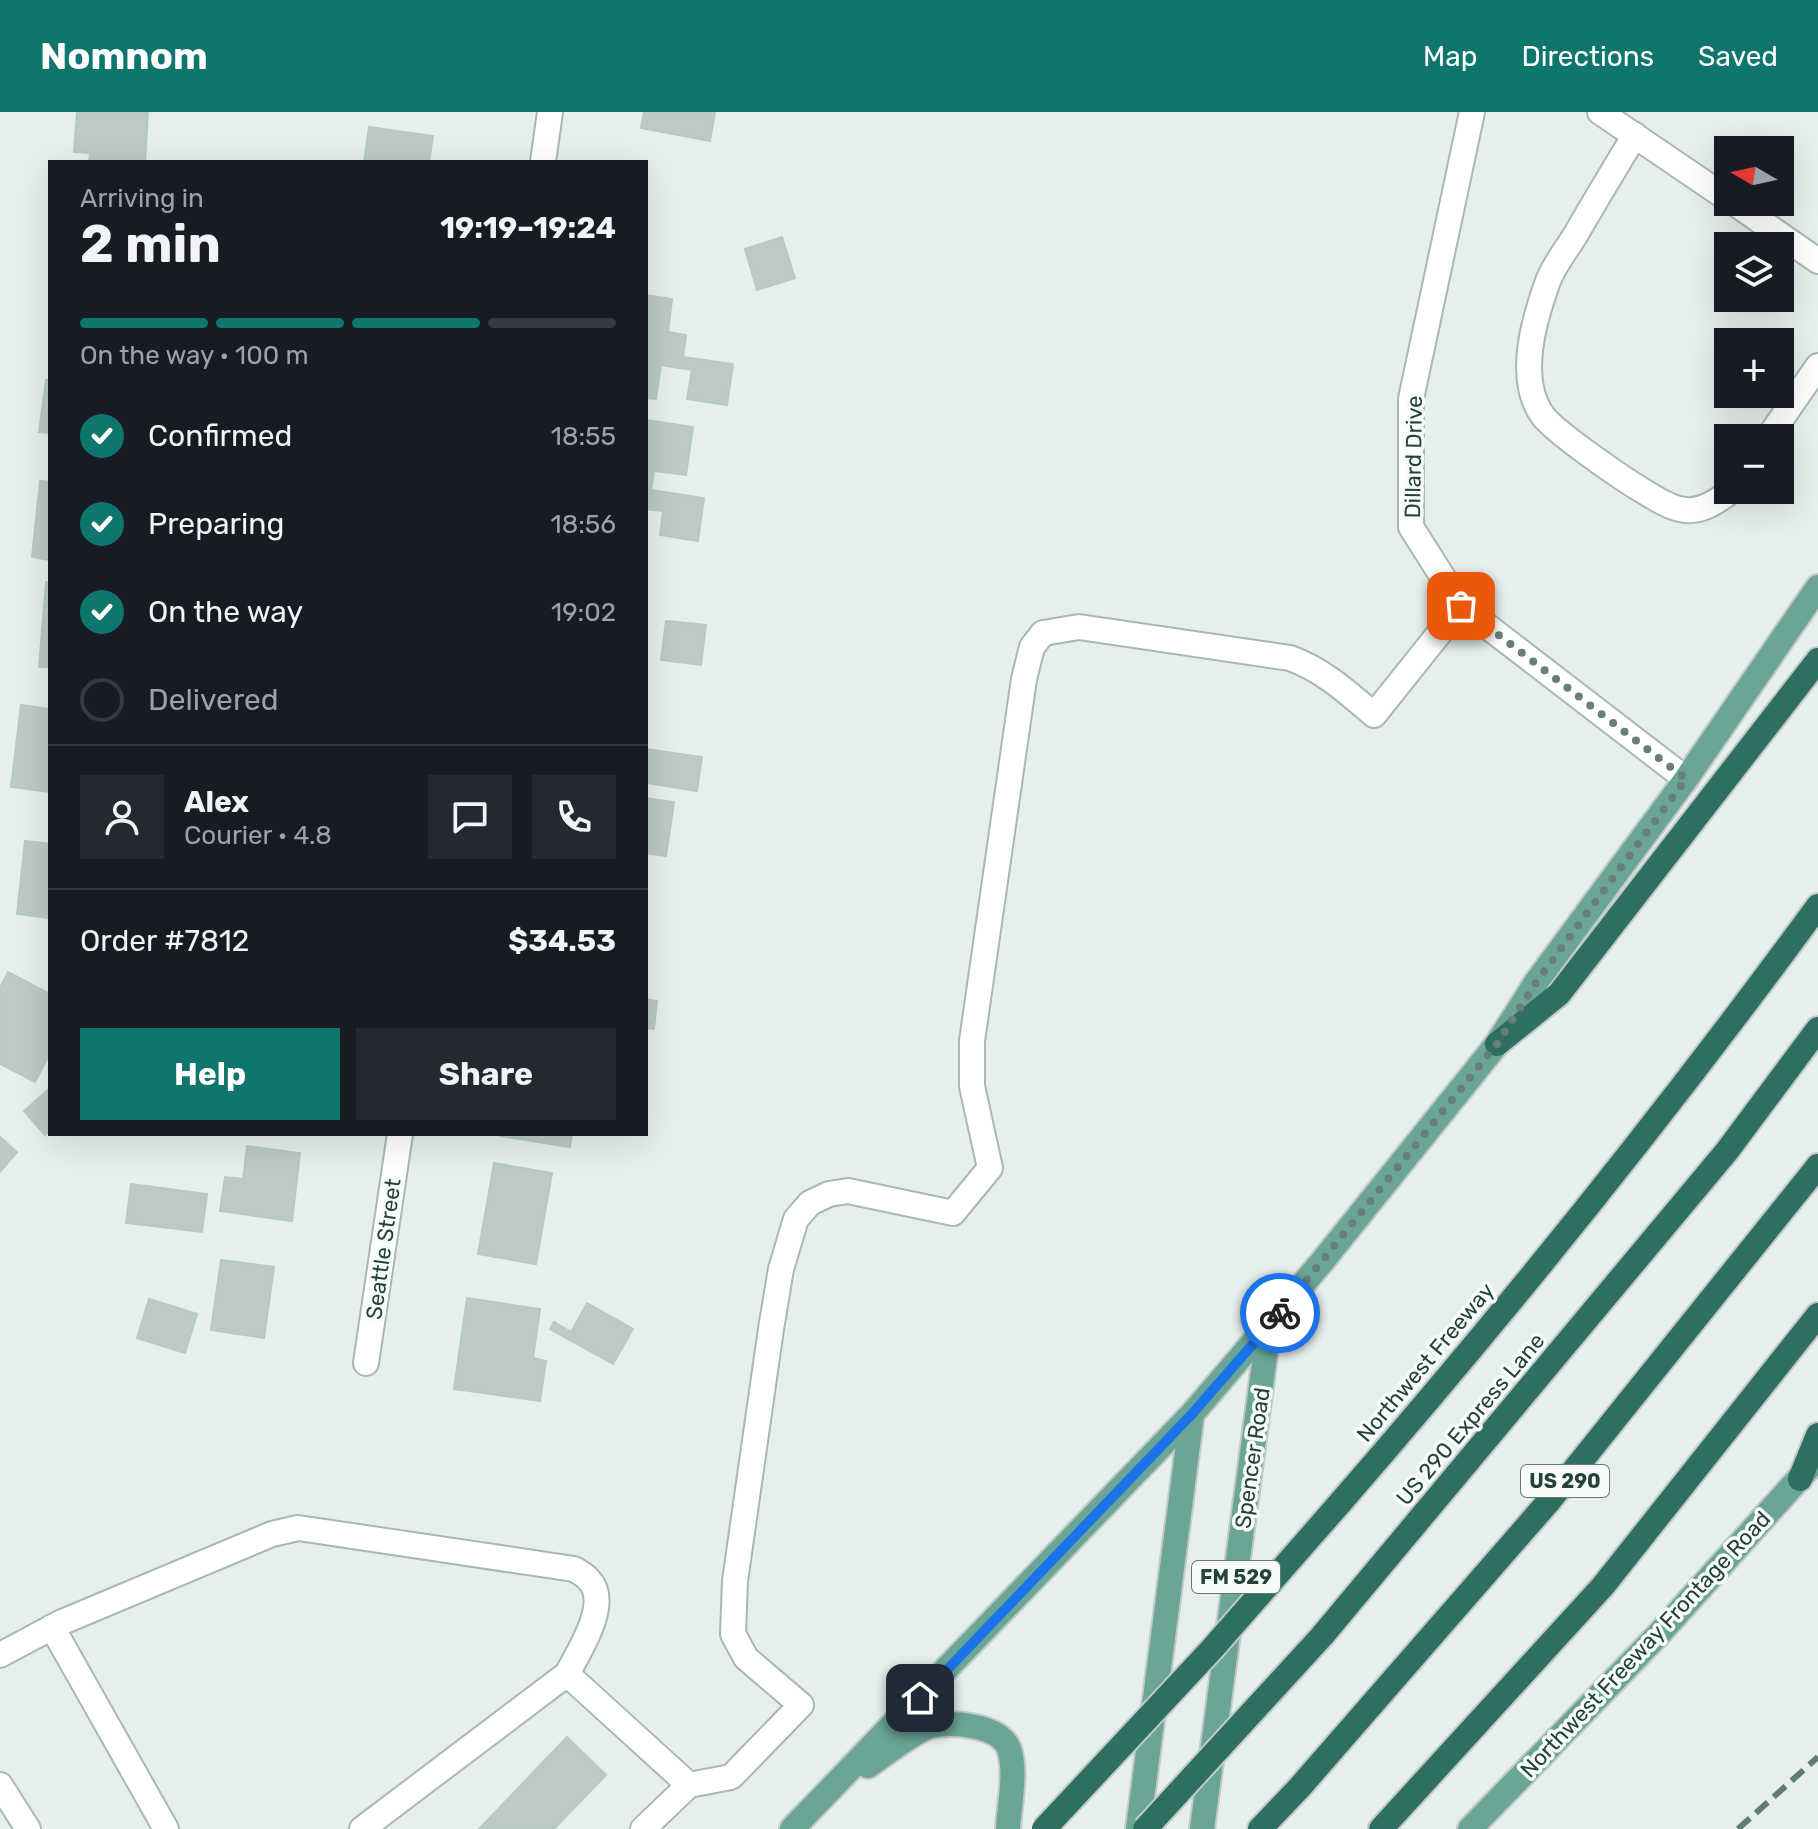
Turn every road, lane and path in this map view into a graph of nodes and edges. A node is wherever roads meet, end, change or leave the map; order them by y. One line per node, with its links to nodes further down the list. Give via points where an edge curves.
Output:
1 (550, 112): 5 (street)
2 (1472, 112): 13 (street, Dillard Drive, via 1411,399 1411,527)
3 (1600, 112): 4 (street)
4 (1635, 135): 6 (street); 11 (street, via 1549,279 1529,367 1533,397 1544,418 1670,506 1691,512)
5 (543, 160)
6 (1714, 189)
7 (1753, 216): 8 (street)
8 (1818, 261)
9 (1818, 366): 10 (street)
10 (1778, 424)
11 (1714, 504)
12 (1818, 587): 15 (main road)
13 (1461, 606): 15 (street, Dillard Drive); 32 (street, via 1374,715 1327,675 1290,658 1079,627 1043,633 1032,647 972,1041 972,1086 990,1168 953,1213 848,1191 810,1203 796,1219 771,1329 735,1581 733,1634 746,1658 801,1705 731,1777)
14 (1818, 660): 18 (highway, via 1559,994)
15 (1686, 779): 18 (main road, via 1537,981)
16 (1818, 906): 40 (highway, Northwest Freeway, bridge, via 1561,1240 1212,1649)
17 (1818, 1029): 42 (highway, US 290 Express Lane, bridge, via 1727,1151 1322,1636)
18 (1497, 1044): 22 (main road)
19 (400, 1136): 23 (street, Seattle Street)
20 (1818, 1166): 44 (highway, US 290, via 1550,1500)
21 (1818, 1315): 45 (highway, via 1603,1586)
22 (1269, 1326): 24 (main road); 43 (main road, Spencer Road / FM 529)
23 (366, 1363)
24 (1192, 1414): 33 (main road); 41 (main road, FM 529)
25 (1818, 1435): 27 (highway)
26 (1818, 1457): 27 (main road, Northwest Freeway Frontage Road)
27 (1800, 1479): 46 (main road, Northwest Freeway Frontage Road)
28 (52, 1627): 29 (street); 30 (street, via 272,1534 298,1528 574,1569 592,1582 598,1600 591,1628); 35 (street)
29 (0, 1655)
30 (567, 1674): 32 (street); 36 (street)
31 (0, 1785): 34 (street)
32 (689, 1785): 37 (street)
33 (837, 1785): 38 (main road); 39 (main road, via 929,1726 961,1724 988,1730 1008,1746)
34 (28, 1829)
35 (166, 1829)
36 (362, 1829)
37 (643, 1829)
38 (792, 1829)
39 (1008, 1829)
40 (1044, 1829)
41 (1138, 1829)
42 (1145, 1829)
43 (1202, 1829)
44 (1260, 1829)
45 (1381, 1829)
46 (1470, 1829)

